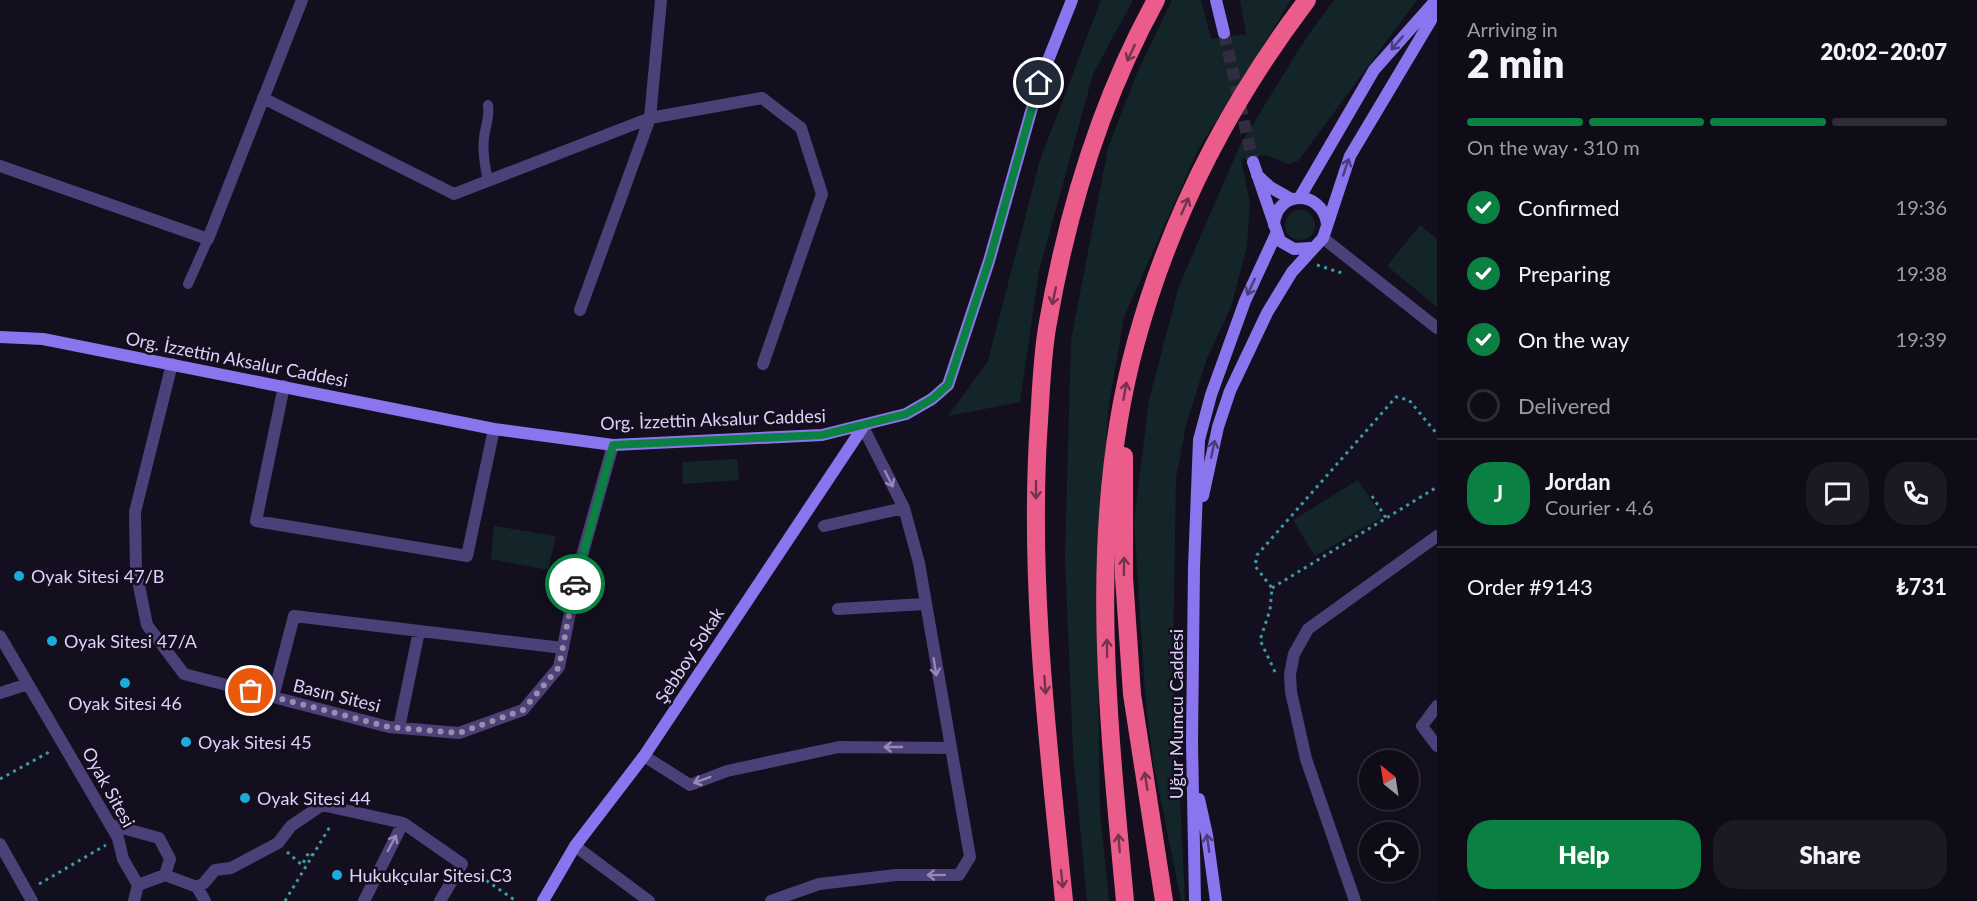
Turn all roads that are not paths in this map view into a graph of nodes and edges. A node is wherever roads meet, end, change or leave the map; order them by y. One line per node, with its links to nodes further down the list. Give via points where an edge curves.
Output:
1 (302, 0): 10 (street)
2 (661, 0): 12 (street)
3 (1072, 0): 31 (main road, Org. İzzettin Aksalur Caddesi, via 1039,83 989,261 948,385 906,414)
4 (1156, 0): 68 (highway, one-way to 68, via 1091,152 1047,329 1036,476 1038,596)
5 (1216, 0): 9 (main road)
6 (1307, 0): 30 (highway, one-way to 6, via 1135,343 1149,298 1203,164 1249,82)
7 (1436, 0): 17 (main road, one-way to 17, via 1374,70)
8 (1437, 10): 18 (main road, one-way to 8, via 1350,156)
9 (1224, 33)
10 (263, 98): 16 (street, via 454,194); 21 (street)
11 (488, 105): 16 (lane, via 484,164)
12 (650, 118): 16 (street); 24 (street); 28 (street, via 762,98 801,128 822,194)
13 (1253, 162): 15 (main road)
14 (0, 166): 21 (street)
15 (1256, 174): 17 (main road, via 1270,187); 19 (main road)
16 (488, 181)
17 (1295, 197): 18 (main road, via 1315,201); 19 (main road, via 1277,209)
18 (1327, 223): 20 (main road)
19 (1274, 230): 22 (main road, via 1280,241 1294,249); 36 (main road, one-way to 36, via 1210,394 1199,440)
20 (1323, 238): 22 (main road); 25 (street)
21 (208, 239): 23 (lane)
22 (1311, 248): 36 (main road, one-way to 22, via 1230,391 1268,312)
23 (188, 284)
24 (580, 310)
25 (1437, 328)
26 (0, 337): 27 (main road, Org. İzzettin Aksalur Caddesi, via 43,339)
27 (172, 364): 29 (main road, Org. İzzettin Aksalur Caddesi); 45 (street, Basın Sitesi, via 135,512 136,572 147,625 184,674)
28 (764, 364)
29 (284, 386): 32 (main road, Org. İzzettin Aksalur Caddesi); 32 (street, via 256,521 467,556)
30 (1119, 424): 69 (highway, one-way to 30, via 1106,649 1109,520); 70 (highway, one-way to 30, via 1132,694 1124,577 1124,449)
31 (863, 427): 33 (main road, Org. İzzettin Aksalur Caddesi, via 822,435); 34 (street, one-way to 34); 50 (main road, Şebboy Sokak)
32 (494, 429): 33 (main road, Org. İzzettin Aksalur Caddesi)
33 (613, 445): 42 (street, Basın Sitesi, via 580,563)
34 (904, 508): 35 (street); 38 (street)
35 (824, 526)
36 (1196, 526): 51 (main road, Uğur Mumcu Caddesi, via 1192,742)
37 (1437, 536): 60 (street, via 1308,629 1294,654 1291,692 1306,759)
38 (925, 604): 39 (street); 49 (street, one-way to 49)
39 (838, 609)
40 (419, 631): 42 (street); 45 (street, via 294,616); 47 (street)
41 (0, 636): 43 (street, Oyak Sitesi)
42 (563, 648): 47 (street, Basın Sitesi, via 559,667 523,710 459,733)
43 (28, 684): 44 (street); 53 (street, Oyak Sitesi)
44 (0, 693)
45 (273, 697): 47 (street, Basın Sitesi)
46 (1437, 706): 48 (street, via 1422,726)
47 (399, 728)
48 (1437, 746)
49 (951, 748): 50 (street, one-way to 50, via 839,747 727,771 690,785); 67 (street, one-way to 67, via 969,857 959,875 896,876 819,884)
50 (645, 756): 55 (main road, Şebboy Sokak)
51 (1195, 780): 71 (main road, Uğur Mumcu Caddesi); 72 (main road, one-way to 51)
52 (403, 823): 58 (street, via 322,805 291,826 278,843 231,868 215,870); 63 (street, one-way to 52); 64 (street, via 462,864)
53 (111, 825): 56 (street, via 159,838 170,859); 57 (street, Oyak Sitesi, via 123,859)
54 (0, 844): 59 (street)
55 (575, 846): 65 (main road, Şebboy Sokak); 66 (street)
56 (165, 875): 57 (street); 58 (street)
57 (138, 885): 61 (street)
58 (196, 887): 62 (street)
59 (29, 896)
60 (1354, 900)
61 (134, 901)
62 (205, 901)
63 (364, 901)
64 (440, 901)
65 (543, 901)
66 (649, 901)
67 (771, 901)
68 (1064, 901)
69 (1125, 901)
70 (1164, 901)
71 (1195, 901)
72 (1216, 901)

